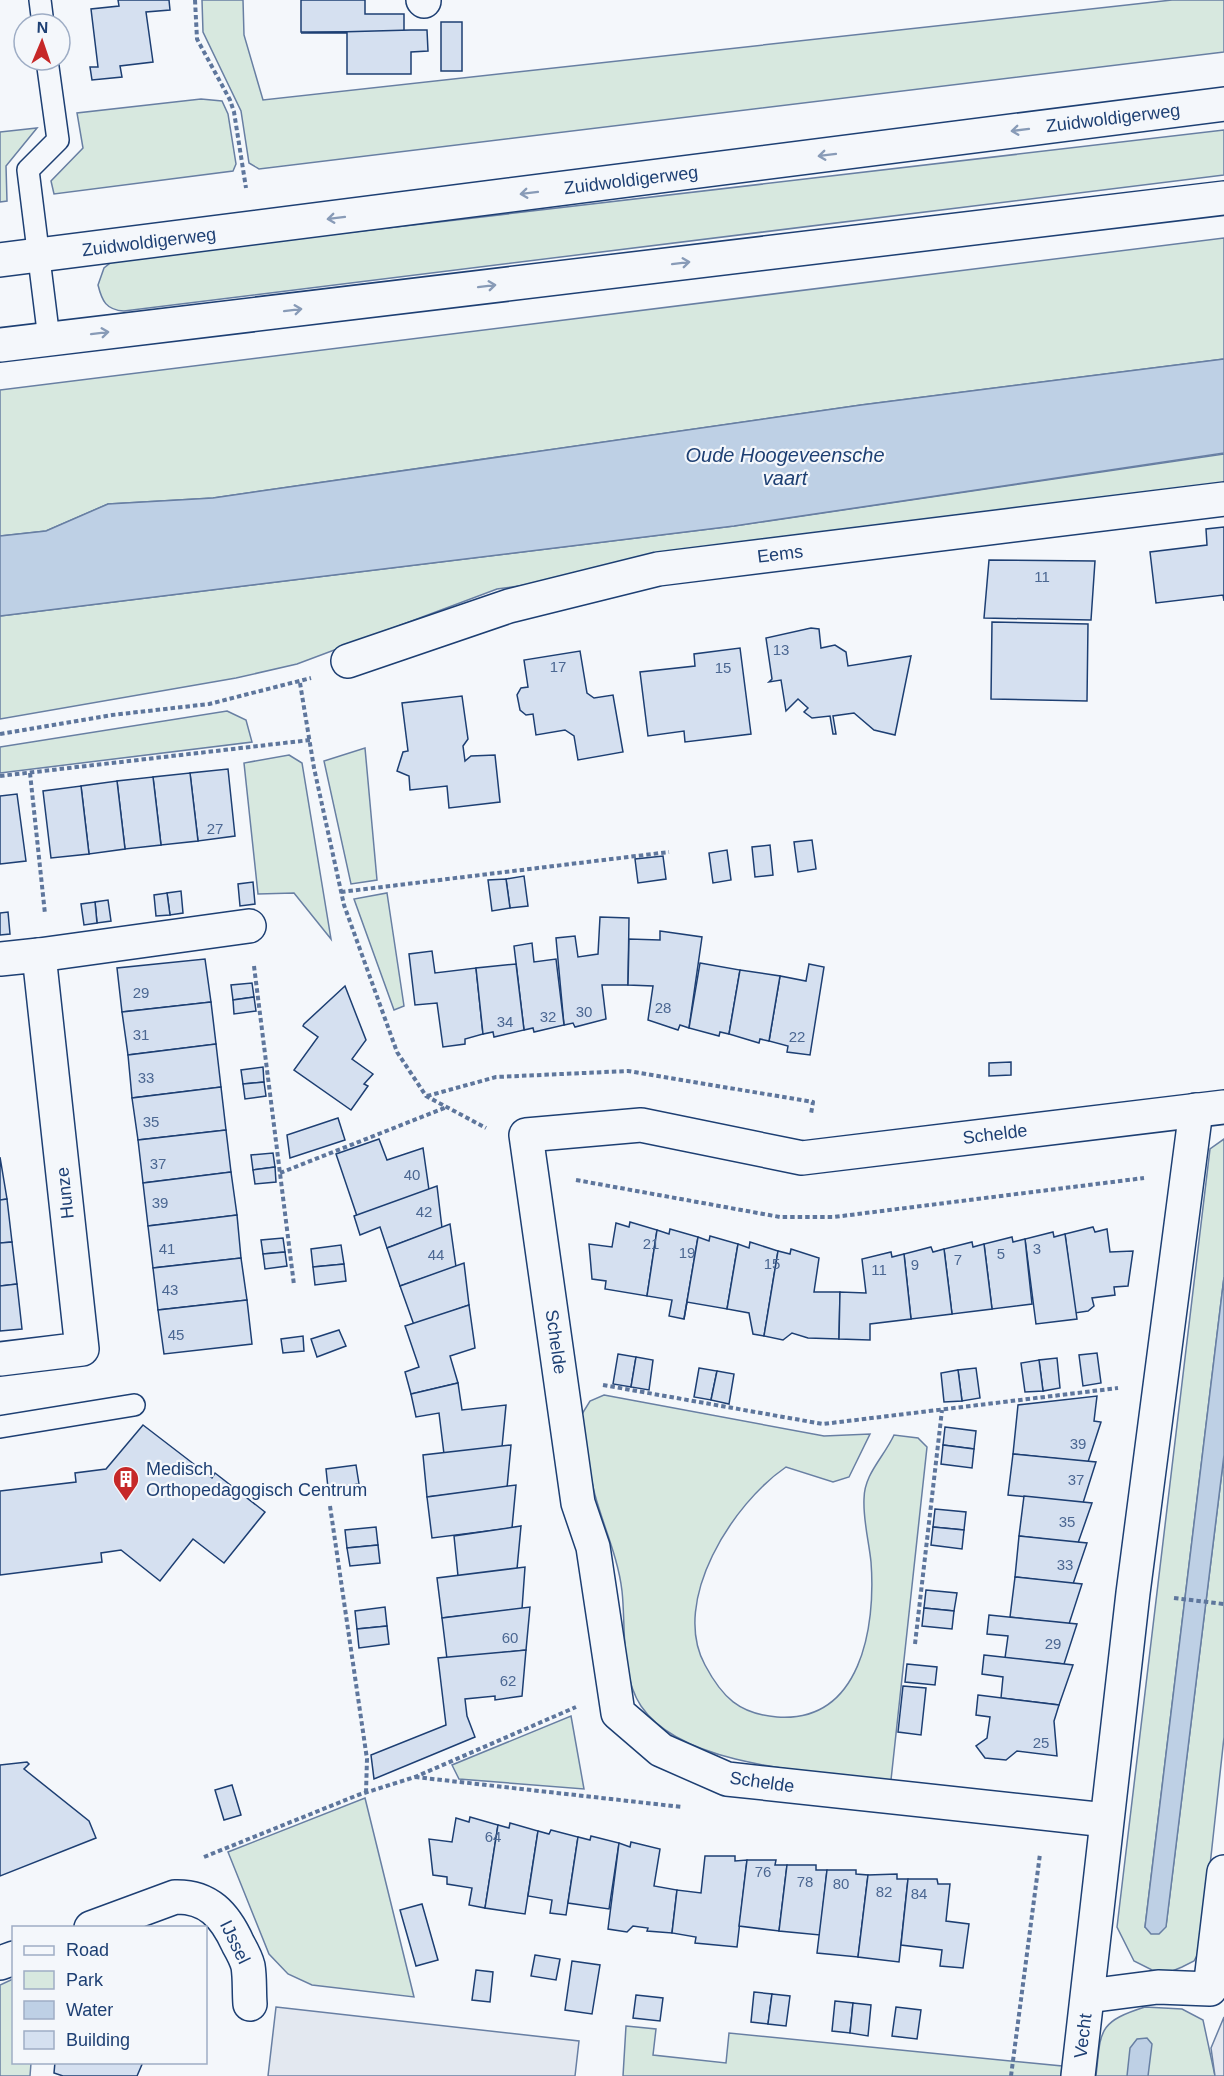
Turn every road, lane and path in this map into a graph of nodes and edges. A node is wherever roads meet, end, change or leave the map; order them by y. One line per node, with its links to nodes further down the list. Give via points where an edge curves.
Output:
1 (195, 0): 4 (path, via 198,39 234,112)
2 (49, 72): 6 (lane, via 58,140 28,170)
3 (1224, 104): 6 (street, Zuidwoldigerweg, one-way to 6)
4 (247, 196)
5 (1224, 198): 8 (street, one-way to 5)
6 (39, 256): 7 (street, Zuidwoldigerweg); 8 (lane)
7 (0, 260)
8 (49, 339): 9 (street)
9 (0, 345)
10 (1224, 498): 11 (street, Eems, via 658,569 509,606)
11 (348, 661): 12 (path)
12 (300, 683): 13 (path, via 209,704); 14 (path)
13 (0, 734)
14 (310, 740): 15 (path); 18 (path)
15 (30, 773): 16 (path); 20 (path)
16 (0, 776)
17 (669, 852): 18 (path)
18 (341, 892): 22 (path, via 398,1052 426,1096)
19 (249, 926): 20 (street); 25 (path)
20 (44, 954): 21 (street); 27 (street, Hunze, via 82,1349)
21 (0, 959)
22 (447, 1107): 24 (path, via 508,1140); 25 (path)
23 (1210, 1108): 24 (street, Schelde, via 802,1158 641,1125); 29 (street, Schelde)
24 (525, 1135): 28 (street, Schelde)
25 (280, 1173): 26 (path)
26 (294, 1285)
27 (0, 1359)
28 (561, 1378): 31 (path, via 823,1424); 37 (street, Schelde, via 578,1503 593,1547)
29 (1160, 1383): 31 (path); 40 (street, Schelde)
30 (134, 1405): 32 (lane)
31 (942, 1410): 36 (path)
32 (0, 1427)
33 (330, 1506): 38 (path, via 367,1759)
34 (1177, 1598): 35 (path)
35 (1224, 1604)
36 (915, 1644)
37 (615, 1690): 38 (path, via 415,1777); 39 (street, Schelde, via 618,1713 661,1750 727,1779)
38 (366, 1793): 42 (path, via 204,1857)
39 (1046, 1814): 40 (street, Schelde); 46 (path)
40 (1106, 1820): 44 (street, Schelde)
41 (1224, 1872): 44 (street, via 1210,1989 1158,1987)
42 (188, 1896): 43 (street, via 160,1900); 45 (street, IJssel, via 220,1912 232,1931 248,1964)
43 (96, 1926)
44 (1088, 1995): 47 (street, Vecht)
45 (250, 2004)
46 (1011, 2076)
47 (1078, 2076)

